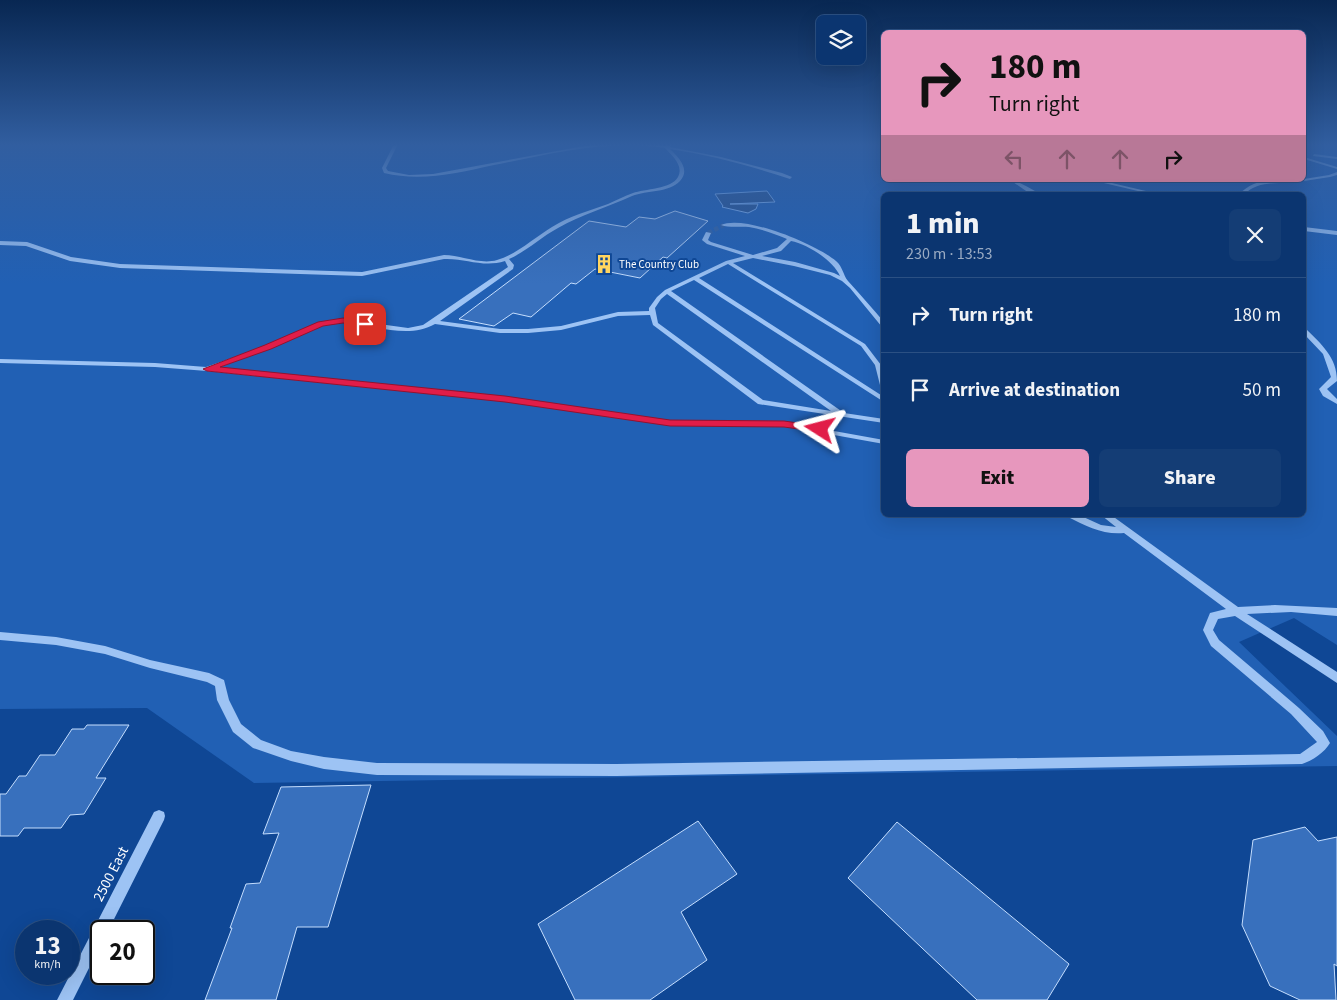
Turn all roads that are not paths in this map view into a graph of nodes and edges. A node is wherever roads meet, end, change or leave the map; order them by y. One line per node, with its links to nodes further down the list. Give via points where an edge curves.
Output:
1 (648, 191): 9 (lane, via 566,222)
2 (724, 225): 6 (street, via 748,224)
3 (1306, 229): 5 (street)
4 (708, 233): 8 (street, via 705,238 709,243)
5 (1337, 233)
6 (789, 240): 8 (street, via 778,250); 12 (street, via 819,252 835,263)
7 (0, 243): 9 (lane, via 27,244 70,259 120,266 352,274 379,272 441,257 460,257 485,263)
8 (751, 256): 10 (street); 12 (street, via 816,268)
9 (506, 258): 15 (street, via 511,268)
10 (728, 262): 11 (street); 20 (street, via 864,346)
11 (695, 278): 13 (street); 21 (street)
12 (844, 280): 16 (street)
13 (667, 291): 14 (street, via 654,303); 23 (street)
14 (652, 313): 15 (street, via 618,314 560,328 528,331 500,331); 23 (street, via 658,328 761,402)
15 (434, 322): 19 (street, via 408,330 343,321 321,324)
16 (881, 323)
17 (1306, 332): 22 (street, via 1326,353 1335,377 1323,389)
18 (0, 361): 19 (street, via 146,364)
19 (207, 369): 25 (street, via 505,399 670,423 784,424)
20 (881, 375)
21 (881, 398)
22 (1337, 402)
23 (843, 415): 24 (street)
24 (881, 421)
25 (881, 441)
26 (1076, 517): 28 (street, via 1104,530)
27 (1108, 517): 28 (street)
28 (1126, 530): 29 (street)
29 (1234, 610): 30 (street, via 1268,608); 31 (street, via 1214,616 1208,630 1215,643 1319,735 1324,742 1302,759 616,770 377,769 290,756 257,744 237,728 223,700 220,683 209,678 105,650); 32 (street)
30 (1337, 612)
31 (0, 636)
32 (1337, 678)
33 (159, 816): 34 (street, 2500 East)
34 (65, 1000)

